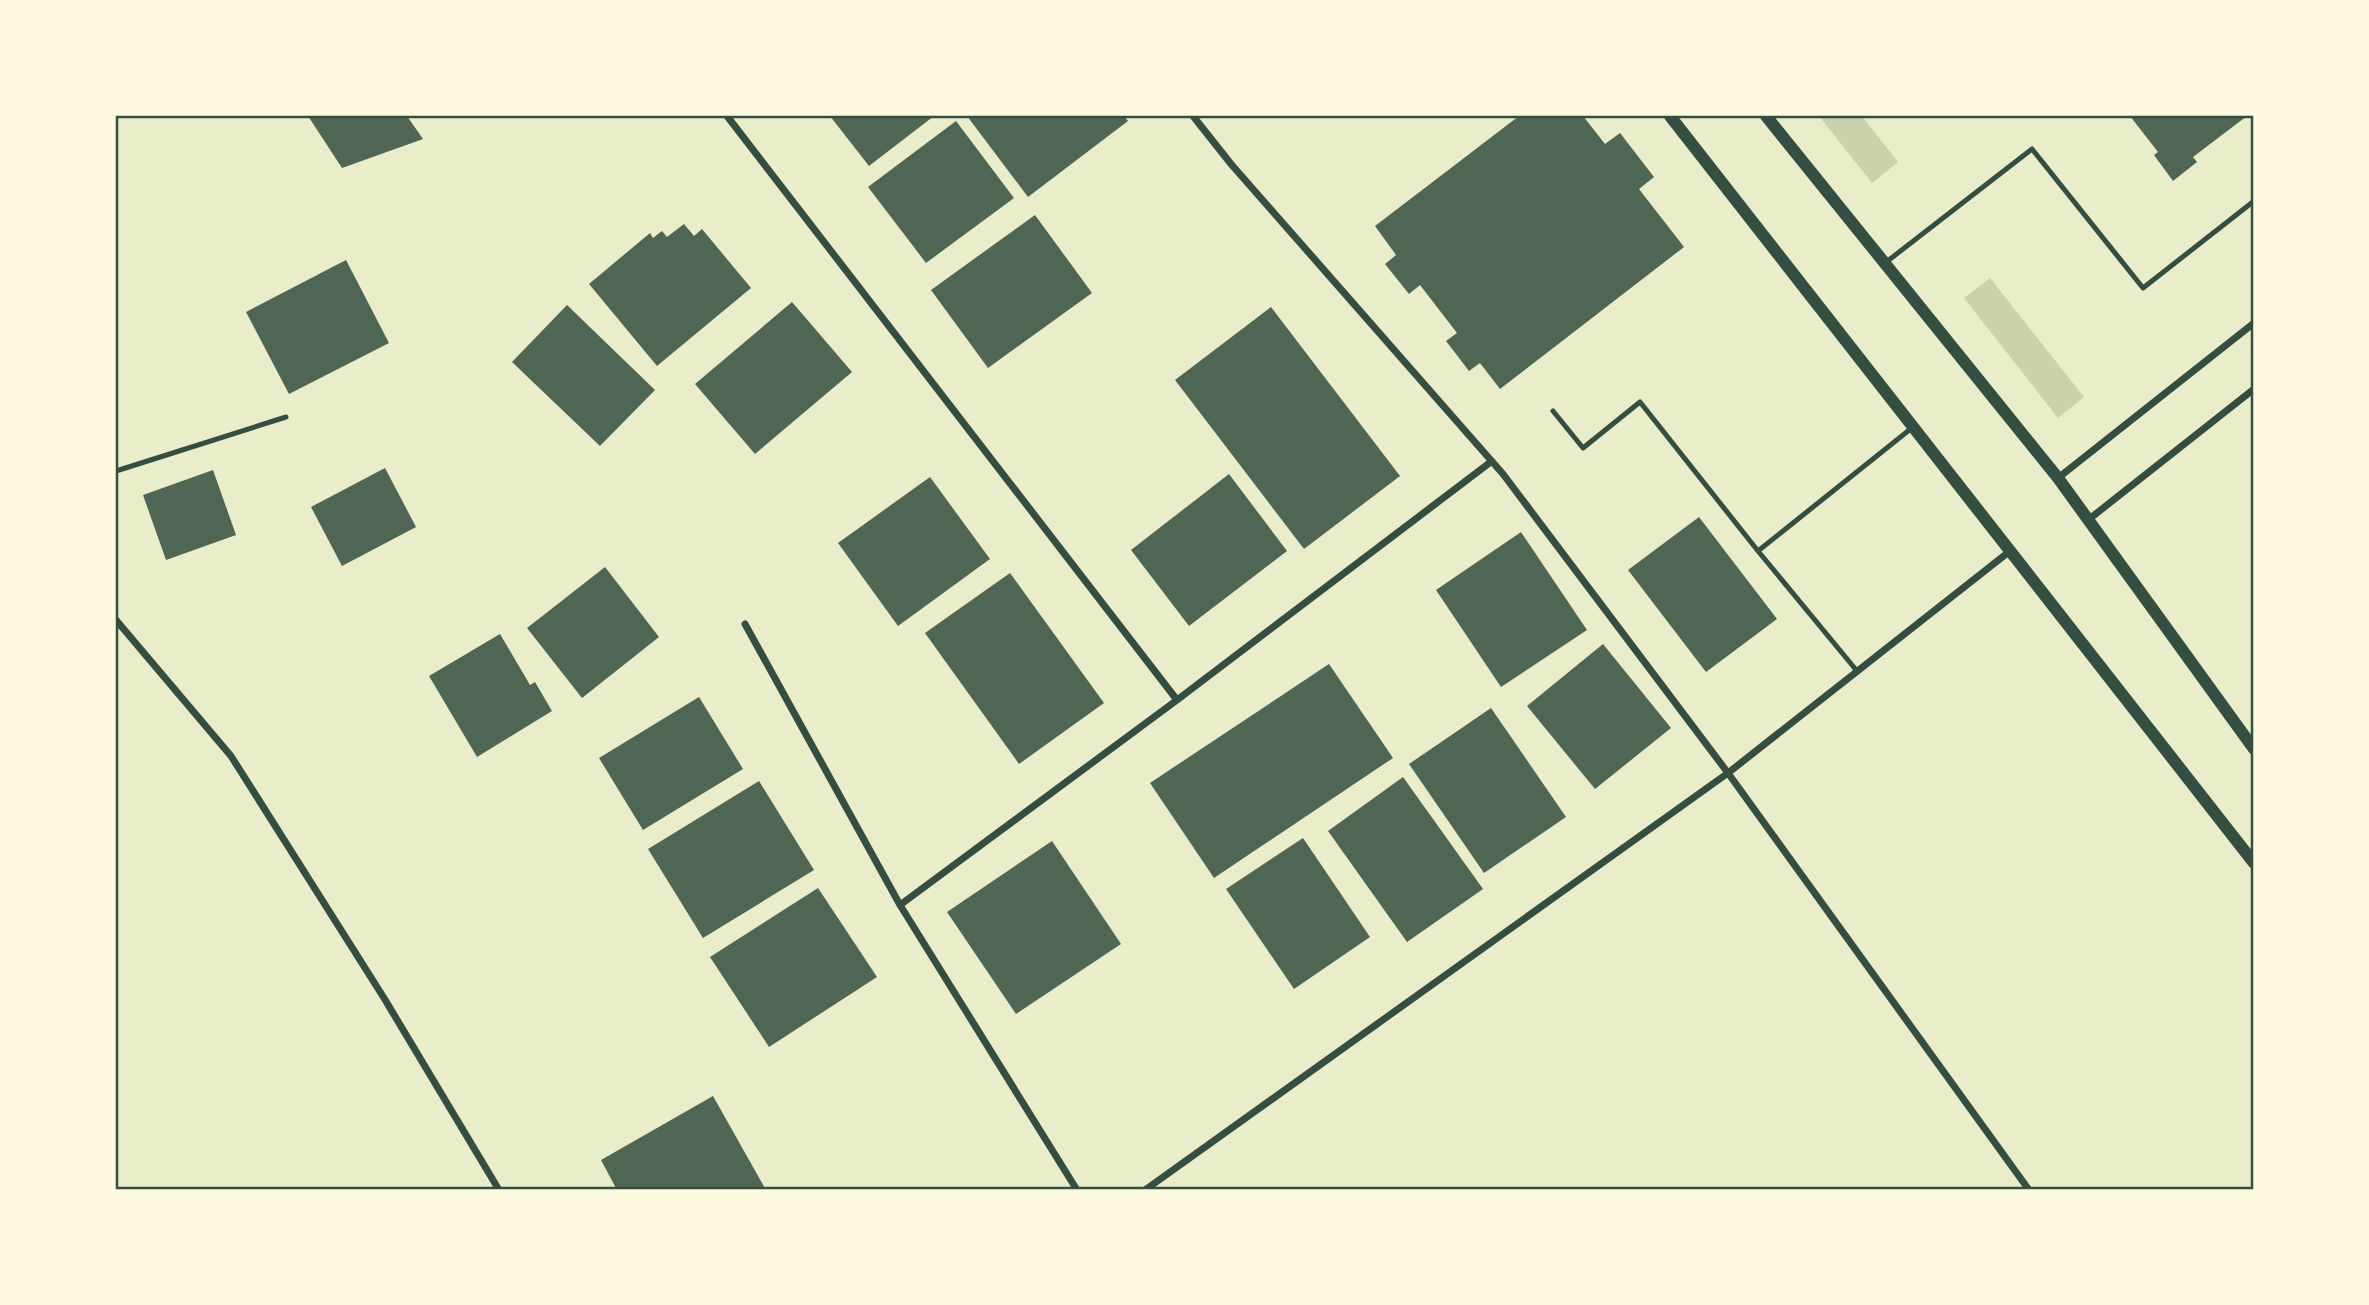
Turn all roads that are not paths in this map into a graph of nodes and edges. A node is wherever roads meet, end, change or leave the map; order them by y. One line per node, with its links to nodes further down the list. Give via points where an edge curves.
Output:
1 (726, 116): 21 (street)
2 (1193, 116): 12 (street)
3 (1670, 116): 11 (street)
4 (1769, 117): 6 (street)
5 (2253, 201): 6 (lane, via 2143,288 2032,149)
6 (1885, 263): 14 (street)
7 (2253, 323): 14 (street)
8 (2253, 389): 15 (street)
9 (1553, 411): 16 (lane, via 1583,448 1640,402)
10 (286, 417): 13 (lane)
11 (1913, 427): 16 (lane); 17 (street)
12 (1492, 461): 21 (street); 23 (street)
13 (116, 471)
14 (2058, 478): 15 (street)
15 (2088, 521): 22 (street)
16 (1758, 551): 20 (lane)
17 (2010, 551): 20 (street); 24 (street)
18 (116, 620): 26 (street, via 231,756)
19 (745, 624): 25 (street)
20 (1857, 671): 23 (street)
21 (1177, 700): 25 (street)
22 (2253, 749)
23 (1728, 773): 28 (street); 29 (street)
24 (2253, 863)
25 (900, 905): 27 (street)
26 (499, 1189)
27 (1077, 1189)
28 (1145, 1189)
29 (2029, 1189)

